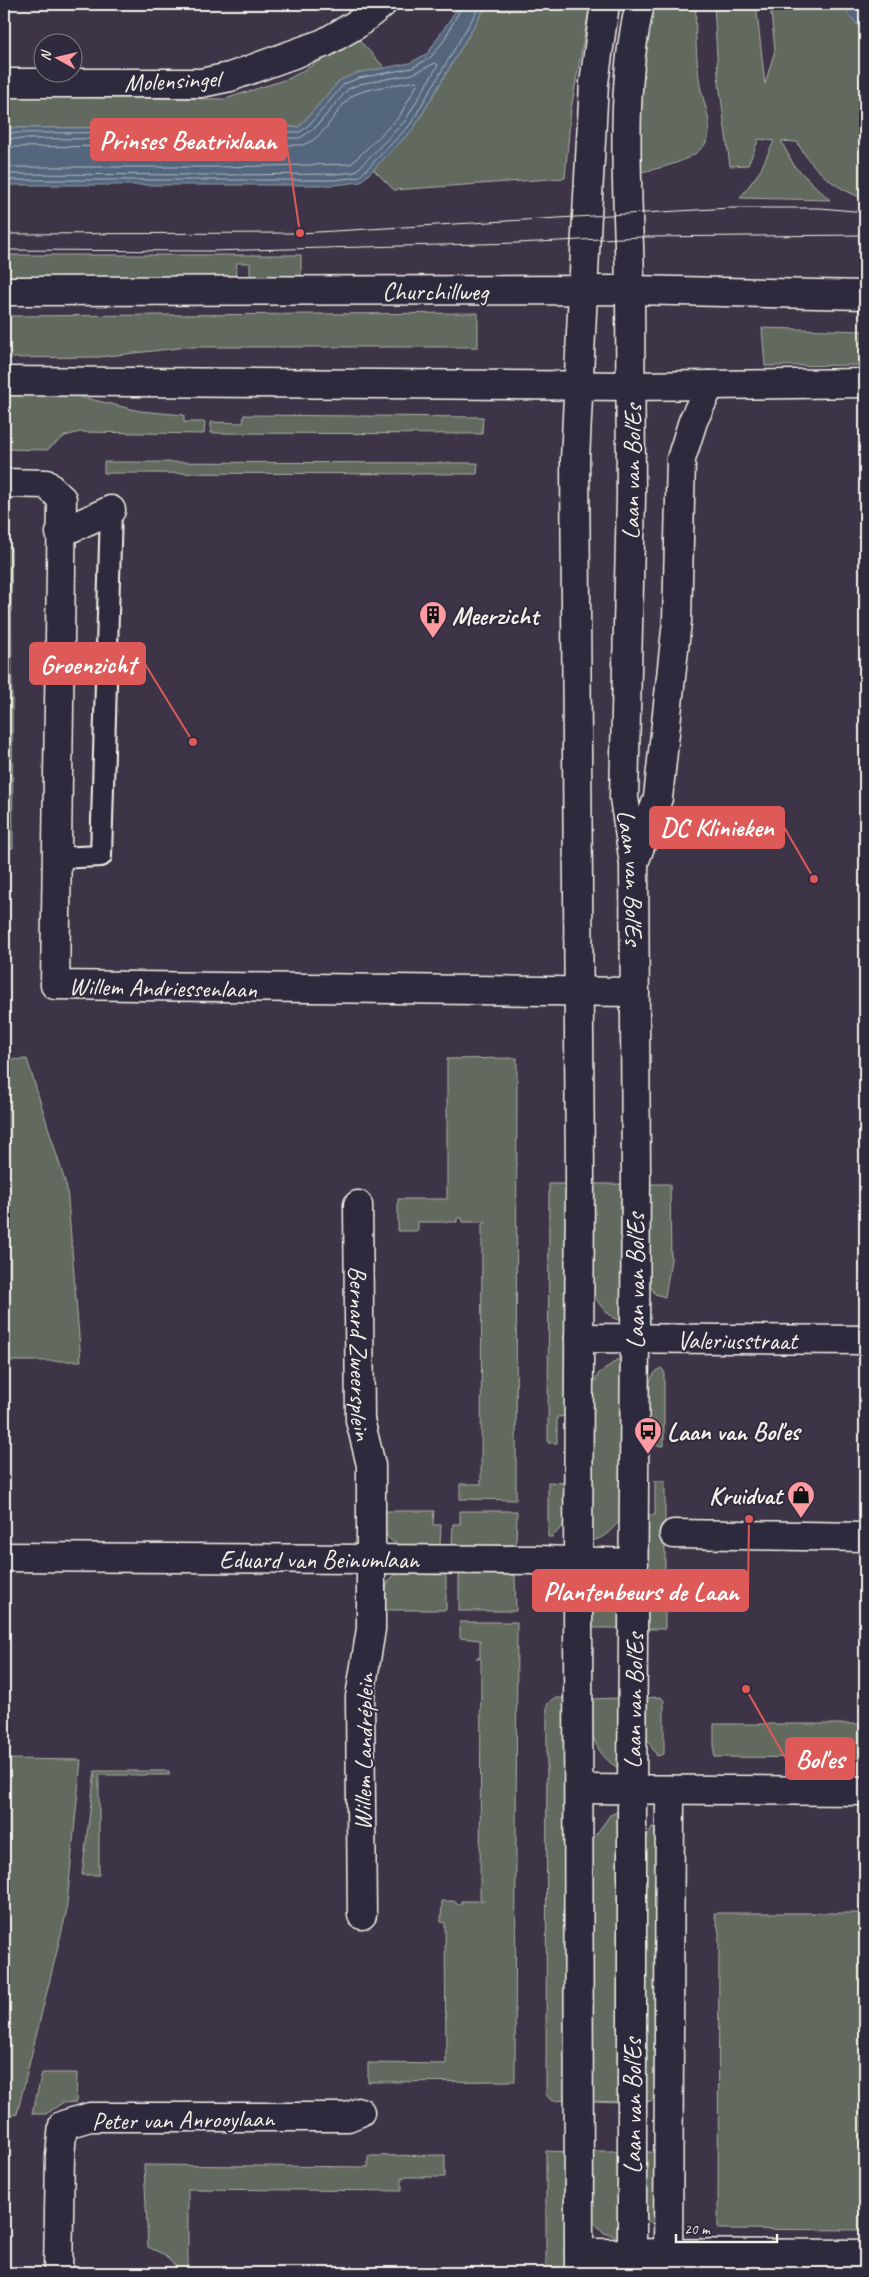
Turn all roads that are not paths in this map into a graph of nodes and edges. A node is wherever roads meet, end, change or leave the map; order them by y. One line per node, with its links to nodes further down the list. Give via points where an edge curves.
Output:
1 (382, 4): 4 (street, Molensingel, via 357,24 324,43 230,77 201,83)
2 (605, 4): 7 (street, Laan van Bol'Es, via 594,83)
3 (640, 4): 5 (street, Laan van Bol'Es, via 629,64 626,106)
4 (4, 83)
5 (630, 290): 7 (street, Churchillweg); 8 (street, Churchillweg); 13 (street, Laan van Bol'Es)
6 (4, 291): 7 (street, Churchillweg)
7 (583, 291): 11 (street, Laan van Bol'Es)
8 (865, 295)
9 (4, 381): 11 (street)
10 (865, 383): 12 (street)
11 (578, 385): 13 (street); 19 (street, Laan van Bol'Es)
12 (710, 385): 13 (street); 18 (street, via 681,459 677,621 658,798)
13 (632, 386): 18 (street, Laan van Bol'Es, via 624,798)
14 (4, 483): 16 (street, Willem Andriessenlaan, via 46,484 62,499)
15 (111, 510): 16 (street); 17 (lane, via 101,856)
16 (60, 532): 17 (street, Willem Andriessenlaan)
17 (56, 858): 19 (street, Willem Andriessenlaan, via 55,985)
18 (634, 862): 20 (street, Laan van Bol'Es)
19 (579, 991): 20 (street, Willem Andriessenlaan); 22 (street, Laan van Bol'Es)
20 (635, 992): 23 (street, Laan van Bol'Es)
21 (358, 1205): 28 (street, Bernard Zweersplein, via 360,1420 371,1466)
22 (579, 1338): 23 (street, Valeriusstraat); 29 (street, Laan van Bol'Es)
23 (634, 1339): 24 (street, Valeriusstraat); 30 (street, Laan van Bol'Es)
24 (865, 1340)
25 (674, 1534): 26 (street)
26 (865, 1537)
27 (4, 1557): 28 (street, Eduard van Beinumlaan)
28 (371, 1560): 29 (street, Eduard van Beinumlaan); 35 (street, Willem Landréplein, via 371,1629 360,1697)
29 (578, 1560): 30 (street, Eduard van Beinumlaan); 31 (street, Laan van Bol'Es)
30 (634, 1563): 32 (street, Laan van Bol'Es)
31 (580, 1789): 32 (street); 38 (street, Laan van Bol'Es)
32 (632, 1790): 33 (street); 39 (street, Laan van Bol'Es)
33 (670, 1790): 34 (street); 40 (street, Laan van Bol'Es)
34 (865, 1791)
35 (362, 1915)
36 (360, 2112): 41 (street, Peter van Anrooylaan, via 348,2117 90,2117 63,2125)
37 (865, 2254): 40 (street)
38 (579, 2263): 39 (street)
39 (632, 2263): 40 (street)
40 (668, 2263)
41 (58, 2273)

